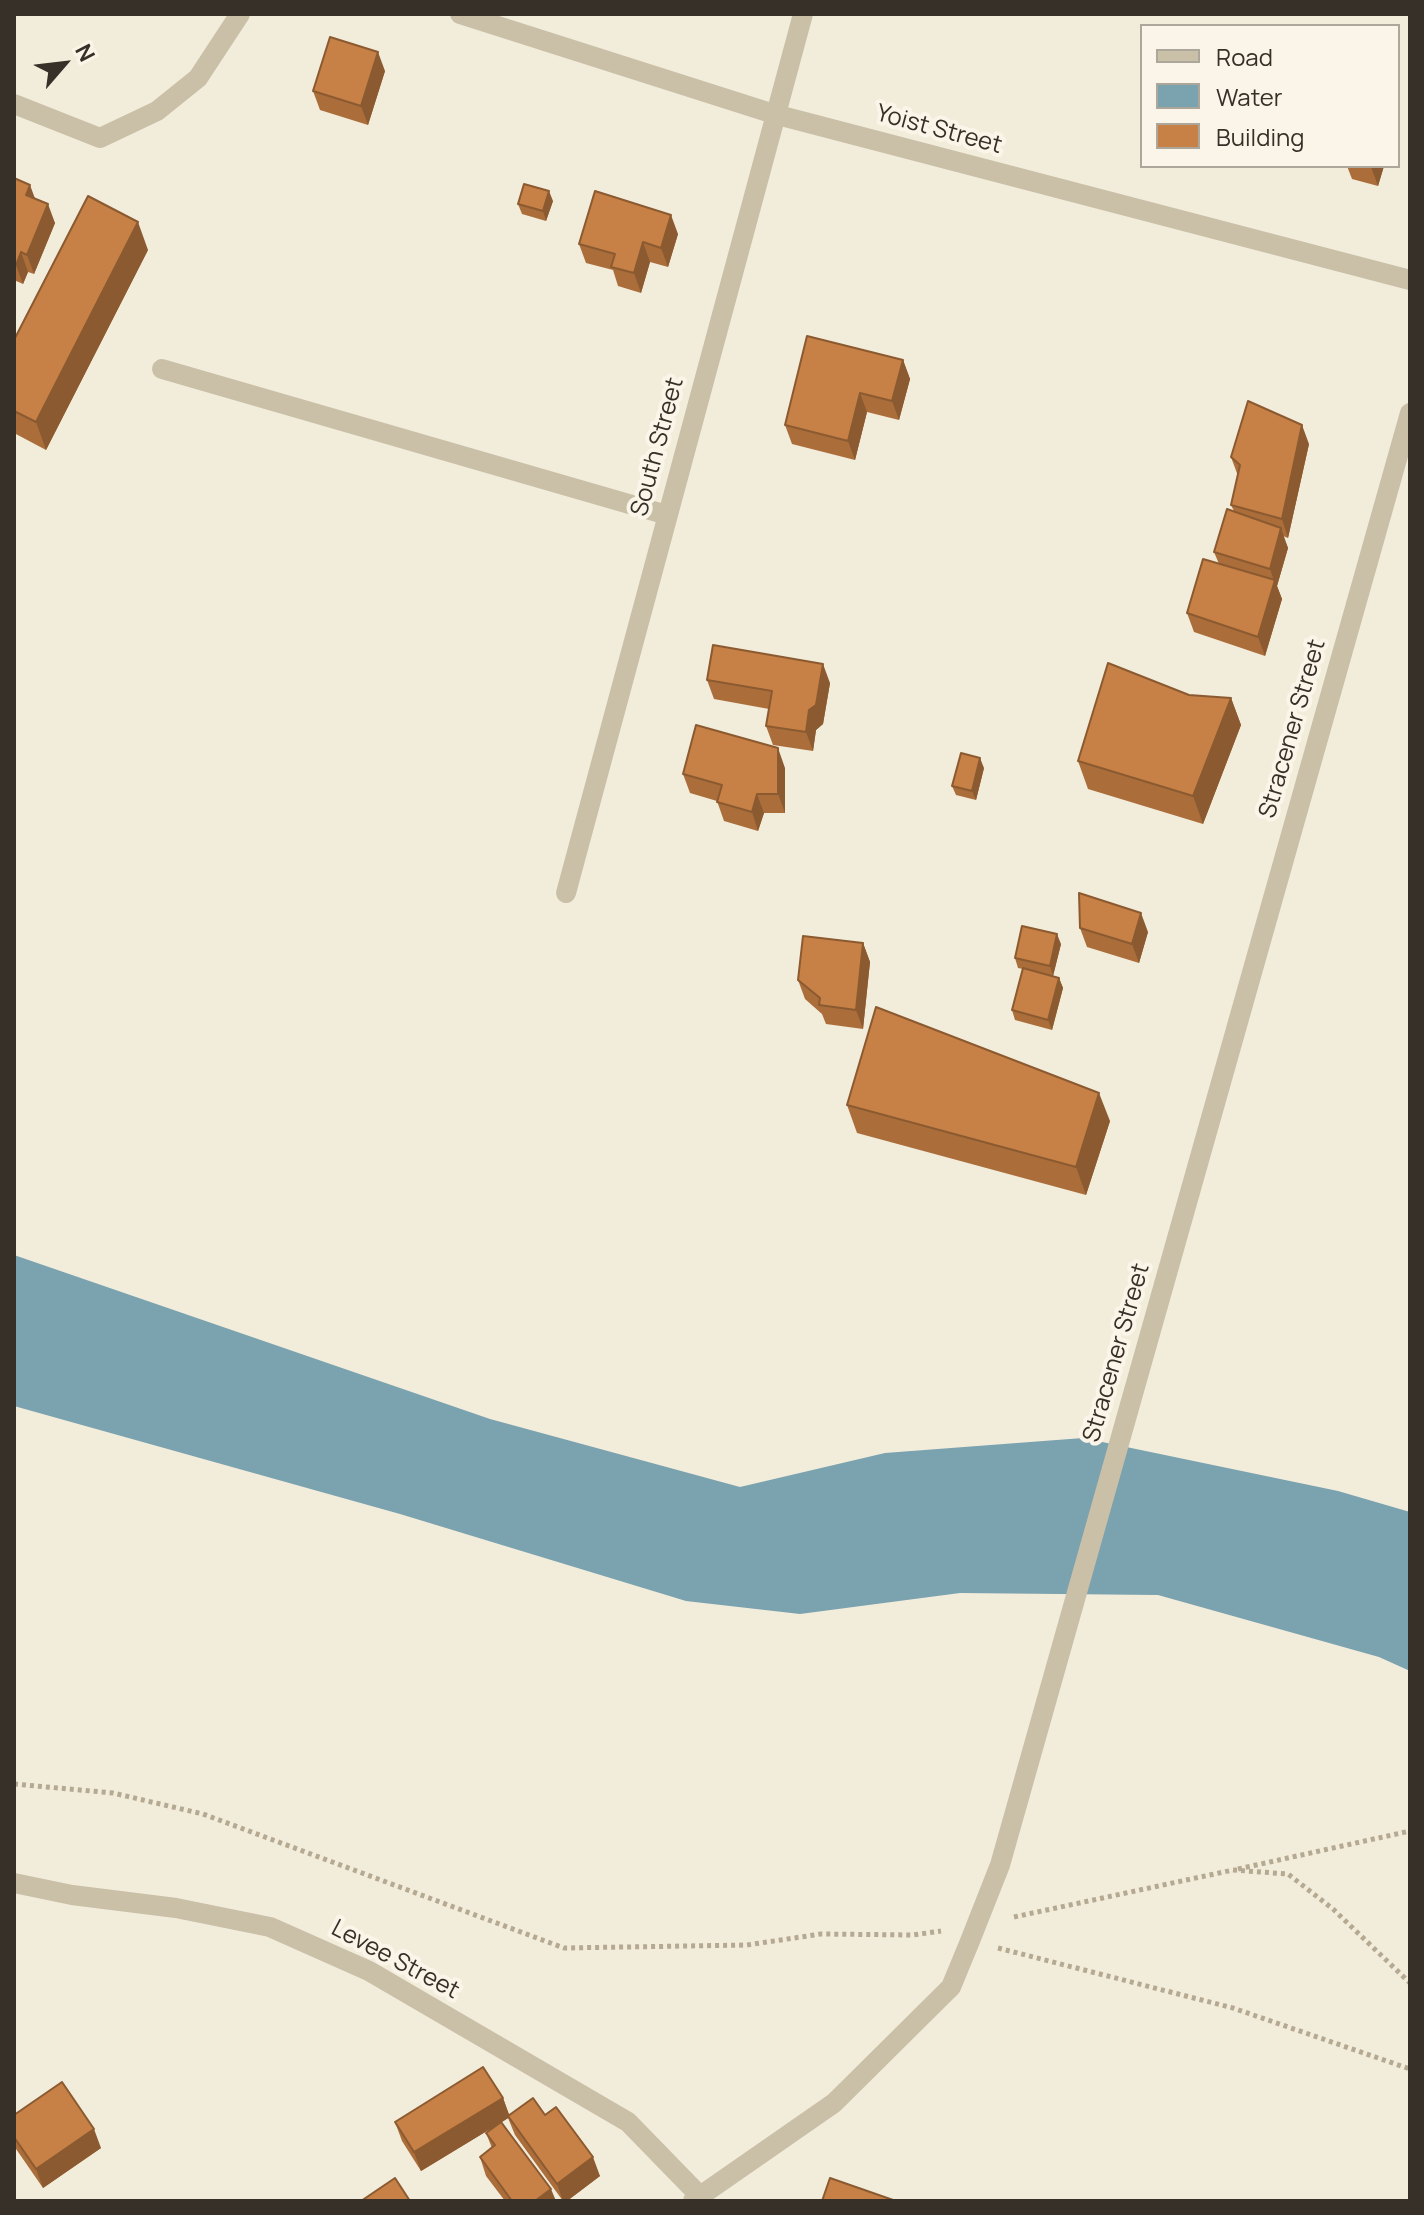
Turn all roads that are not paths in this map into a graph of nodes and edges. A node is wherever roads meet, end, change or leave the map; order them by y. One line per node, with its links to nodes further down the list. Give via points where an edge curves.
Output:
1 (240, 14): 4 (street, via 198,78 157,111 100,138)
2 (460, 14): 5 (street, Yoist Street)
3 (803, 14): 5 (street, South Street)
4 (14, 104)
5 (774, 114): 6 (street, Yoist Street); 9 (street, South Street)
6 (1410, 280)
7 (162, 369): 9 (street)
8 (1410, 413): 12 (street, Stracener Street, via 1000,1865 973,1933 951,1987 834,2103)
9 (667, 515): 10 (street, South Street)
10 (566, 893)
11 (14, 1883): 12 (street, Levee Street, via 270,1927 369,1971 628,2122)
12 (697, 2198)

